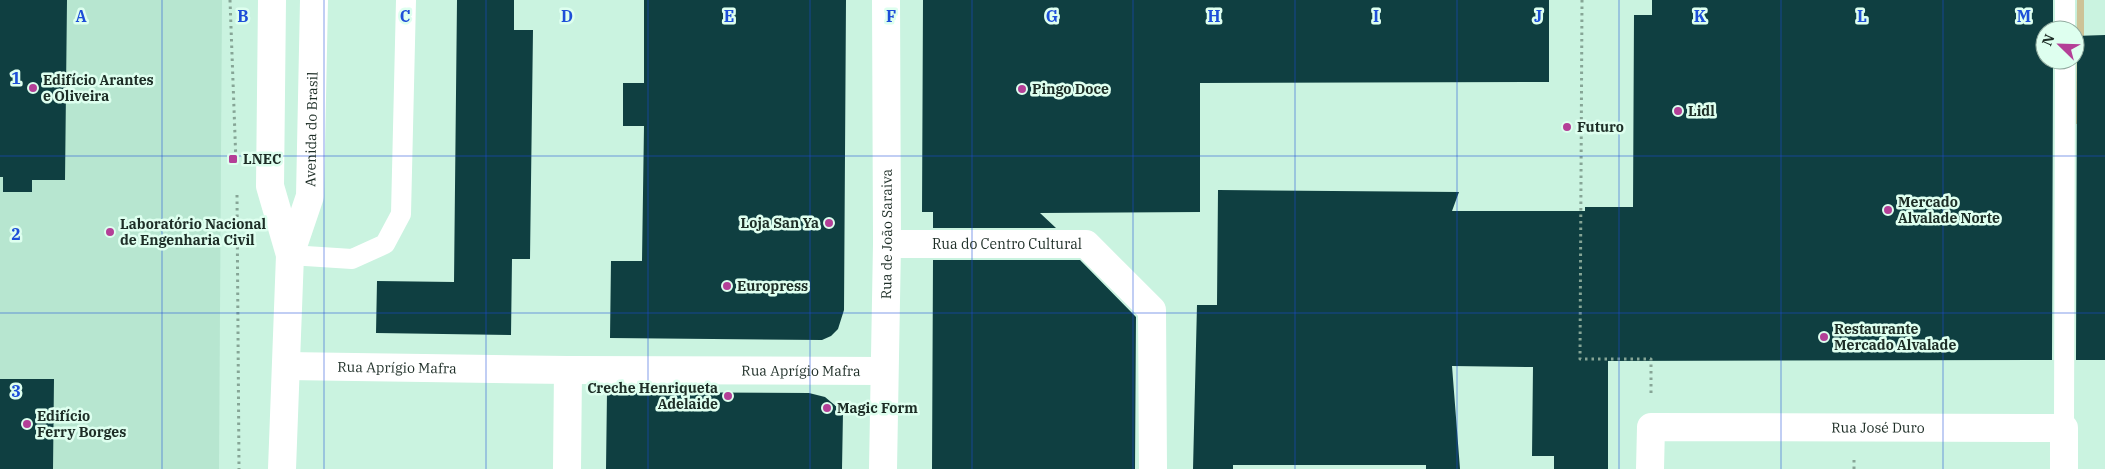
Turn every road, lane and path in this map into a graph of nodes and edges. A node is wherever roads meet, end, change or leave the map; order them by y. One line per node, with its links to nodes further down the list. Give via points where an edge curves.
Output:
1 (230, 0): 10 (path)
2 (272, 0): 13 (street, Avenida do Brasil, via 270,186)
3 (314, 0): 13 (street, Avenida do Brasil, via 310,196)
4 (406, 0): 13 (lane, via 401,214 385,244 352,258)
5 (886, 0): 12 (street, Rua de João Saraiva)
6 (1582, 0): 17 (path, via 1580,359 1651,359)
7 (2065, 0): 8 (lane)
8 (2065, 20)
9 (2065, 70): 18 (lane)
10 (236, 168)
11 (237, 188): 19 (path)
12 (887, 244): 16 (street, Rua de João Saraiva); 23 (street, Rua do Centro Cultural, via 1086,244 1152,310)
13 (290, 255): 14 (street, Avenida do Brasil)
14 (286, 366): 15 (street, Rua Aprígio Mafra); 20 (street, Avenida do Brasil)
15 (568, 370): 16 (street, Rua Aprígio Mafra); 21 (street)
16 (884, 371): 22 (street, Rua de João Saraiva)
17 (1651, 427): 18 (street, Rua José Duro); 24 (street)
18 (2064, 428): 25 (street)
19 (239, 469)
20 (282, 469)
21 (567, 469)
22 (883, 469)
23 (1153, 469)
24 (1650, 469)
25 (2064, 469)

